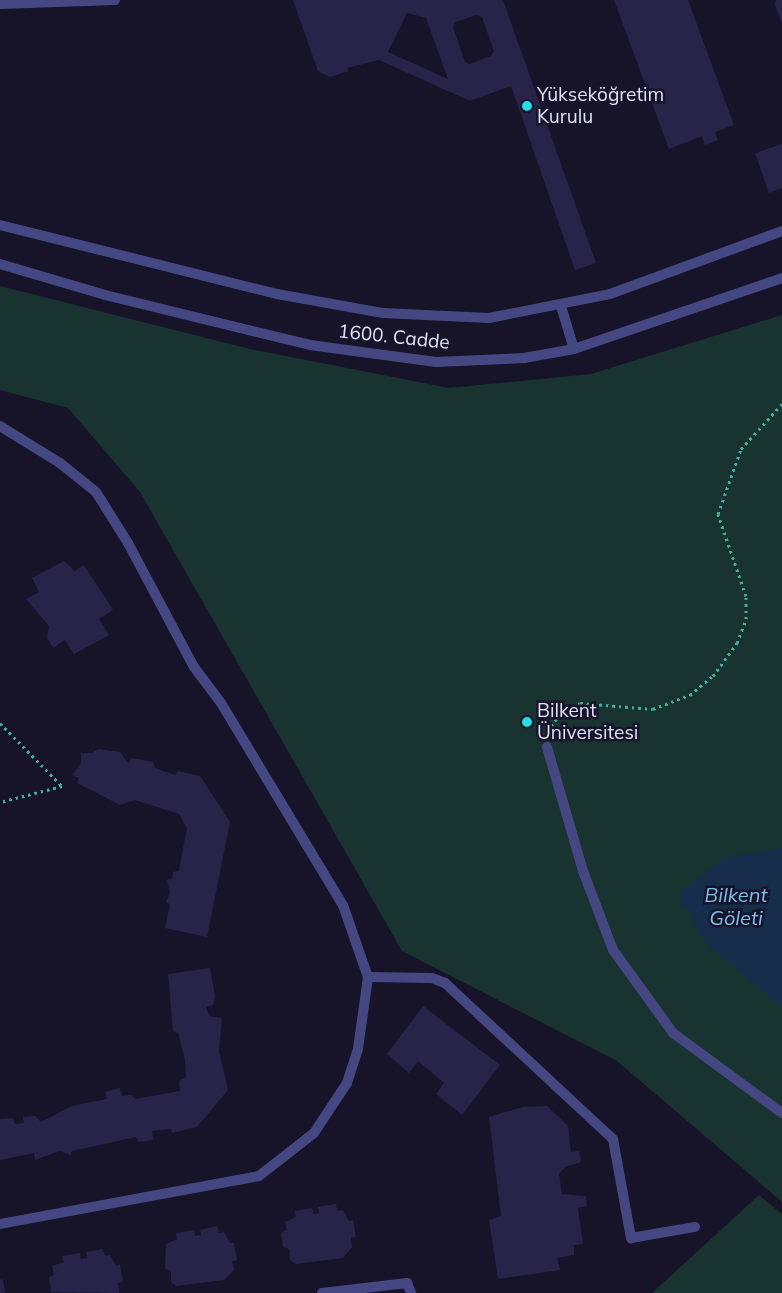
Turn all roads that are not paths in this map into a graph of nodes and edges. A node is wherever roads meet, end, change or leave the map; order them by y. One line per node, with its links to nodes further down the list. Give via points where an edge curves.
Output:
1 (115, 0): 2 (street)
2 (0, 4)
3 (0, 225): 7 (street, 1600. Cadde, via 268,292 383,312 489,318)
4 (782, 231): 7 (street, 1600. Cadde, via 610,294)
5 (0, 264): 8 (street, 1600. Cadde, via 160,309 310,345 436,362 524,358)
6 (782, 278): 8 (street, 1600. Cadde)
7 (561, 306): 8 (street)
8 (574, 349)
9 (0, 426): 11 (street, via 60,463 96,492 128,543 194,667 221,703 344,905)
10 (547, 747): 12 (street, via 583,871 618,957 673,1033)
11 (368, 977): 13 (street, via 358,1048 347,1083 314,1133 259,1176); 14 (street, via 432,978 445,983 613,1139 631,1238)
12 (782, 1113)
13 (0, 1224)
14 (695, 1227)
15 (322, 1293): 16 (street, via 407,1283)
16 (411, 1293)

